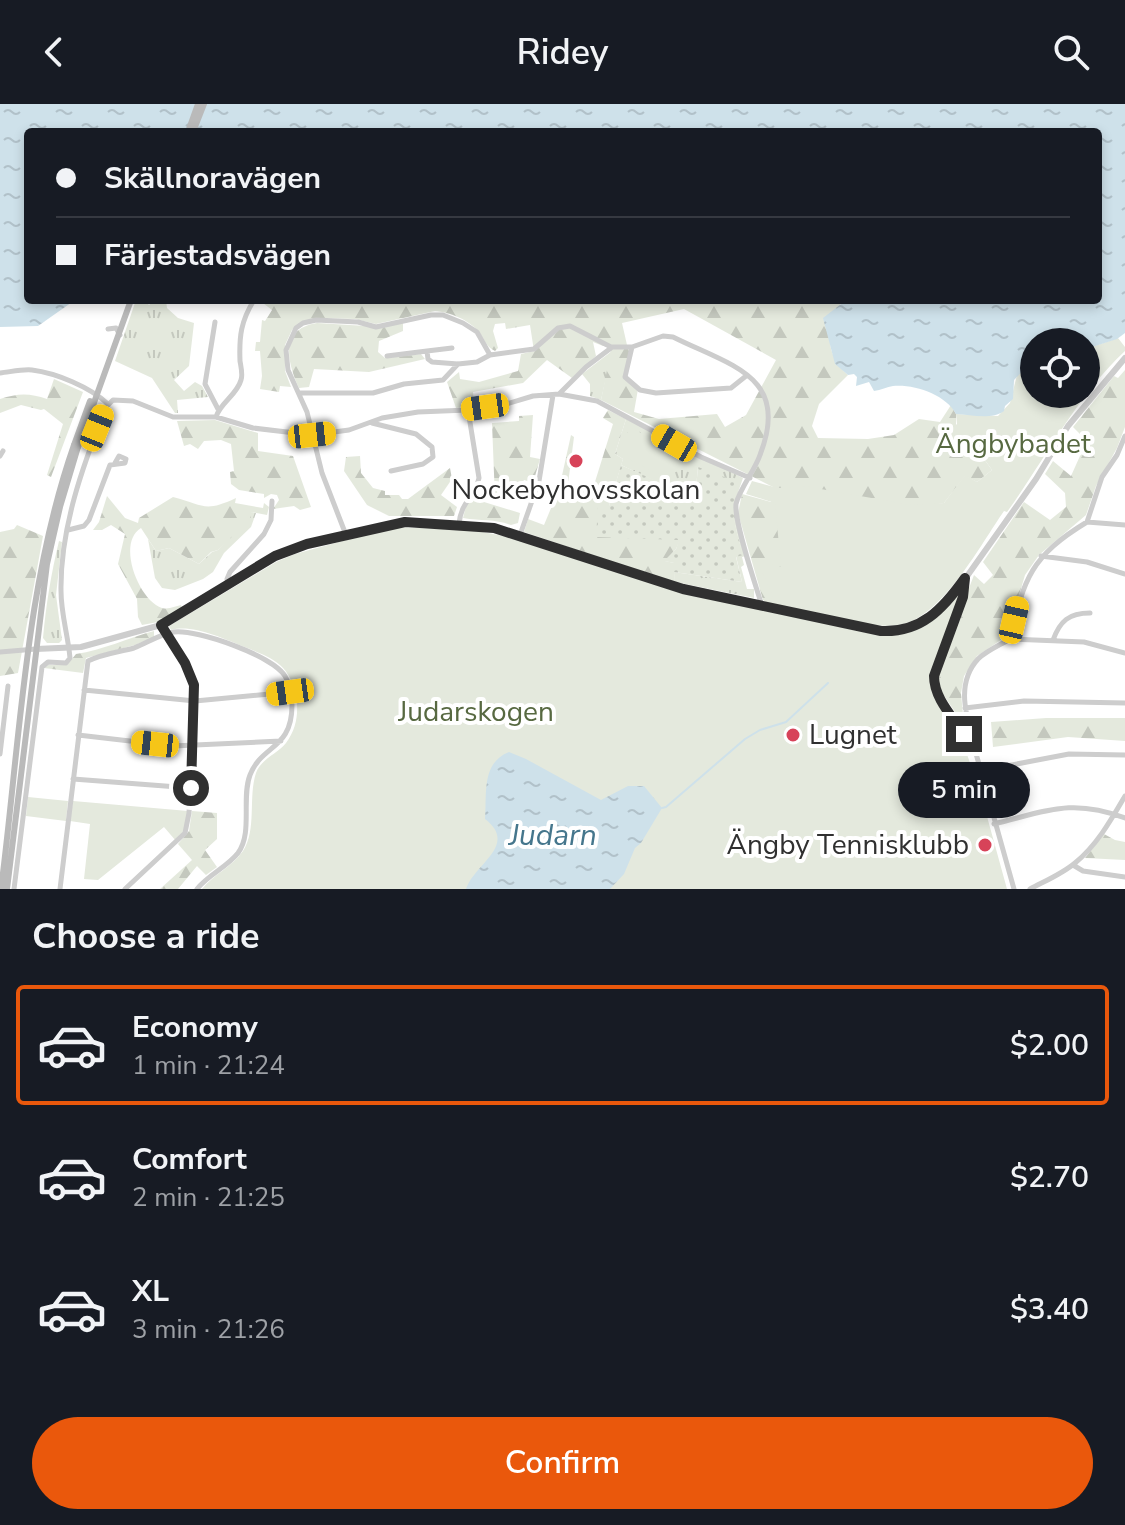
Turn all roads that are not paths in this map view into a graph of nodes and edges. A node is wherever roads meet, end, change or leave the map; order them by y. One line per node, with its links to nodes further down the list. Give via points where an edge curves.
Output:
1 (201, 104): 2 (main road)
2 (192, 128)
3 (128, 304): 47 (main road, bridge, via 47,538)
4 (252, 304): 21 (street, via 239,331 242,379)
5 (215, 322): 21 (street, via 205,384)
6 (108, 329): 19 (street, via 116,328 120,336)
7 (611, 347): 8 (street); 11 (street, via 570,326 558,328 534,349); 18 (street)
8 (632, 347): 16 (street, via 673,337); 16 (street, via 625,377 640,390 724,389)
9 (452, 348): 10 (street)
10 (427, 351): 12 (street); 14 (street, via 432,362)
11 (490, 355): 14 (street); 17 (street, via 477,332 443,315 376,327 316,320 296,328 286,350)
12 (387, 356)
13 (1125, 358): 39 (street, via 1068,426)
14 (458, 364): 17 (street, via 443,380 373,393)
15 (0, 373): 19 (street, via 30,369)
16 (747, 376): 29 (street, via 767,397 770,416)
17 (299, 393): 25 (street)
18 (556, 395): 22 (street); 29 (street, via 597,401); 36 (street, via 539,481)
19 (100, 396): 20 (street)
20 (107, 406): 23 (street, via 120,399 173,417); 34 (street, via 76,486)
21 (218, 409): 23 (street)
22 (468, 410): 24 (street, via 418,412); 32 (street, via 479,478 462,505)
23 (216, 417): 25 (street)
24 (371, 423): 25 (street); 28 (street, via 416,434 432,447 428,462)
25 (312, 435): 35 (street)
26 (1125, 436): 31 (street, via 1102,477)
27 (115, 463): 34 (street, via 89,520)
28 (391, 471)
29 (750, 478): 41 (street, via 736,512)
30 (272, 501): 40 (street, via 269,526 233,568)
31 (1087, 522): 33 (street); 37 (street)
32 (459, 524): 35 (street, via 405,522); 36 (street)
33 (1125, 524)
34 (68, 530): 48 (street, via 61,594)
35 (346, 535): 40 (street, via 275,556)
36 (520, 535): 41 (street, via 649,579)
37 (1041, 556): 38 (street); 45 (street, via 1027,579)
38 (1125, 574)
39 (965, 578): 41 (street, via 936,614 895,631); 60 (street, via 934,688)
40 (228, 584): 43 (street)
41 (762, 606)
42 (1090, 613): 46 (street, via 1071,615)
43 (161, 625): 44 (street); 48 (street)
44 (167, 634): 52 (street, via 89,659); 53 (street, via 197,635 266,661 285,675); 54 (street, via 192,677)
45 (1010, 639): 46 (street); 56 (street, via 979,659 968,674)
46 (1053, 640): 50 (street)
47 (32, 649): 48 (street); 49 (street); 72 (main road)
48 (69, 649): 73 (street, via 66,663 44,663)
49 (0, 652)
50 (1125, 653)
51 (8, 686): 61 (street)
52 (84, 690): 54 (street); 57 (street)
53 (290, 692): 54 (street); 58 (street, via 289,730)
54 (195, 701): 59 (street)
55 (1125, 703): 56 (street, via 1024,701)
56 (965, 708): 60 (street)
57 (78, 735): 59 (street); 64 (street)
58 (281, 741): 59 (street); 76 (street, via 250,775 239,852)
59 (193, 746): 65 (street)
60 (975, 750): 63 (street)
61 (0, 754)
62 (1125, 755): 63 (street, via 1069,754)
63 (980, 771): 69 (street)
64 (73, 779): 65 (street); 74 (street)
65 (191, 788): 75 (street, via 185,833)
66 (1125, 796): 67 (street)
67 (1114, 814): 68 (street); 69 (street, via 1076,806); 70 (street)
68 (1125, 818)
69 (994, 824): 77 (street)
70 (1073, 865): 71 (street); 78 (street)
71 (1125, 877)
72 (4, 889)
73 (14, 889)
74 (60, 889)
75 (125, 889)
76 (197, 889)
77 (1014, 889)
78 (1030, 889)

